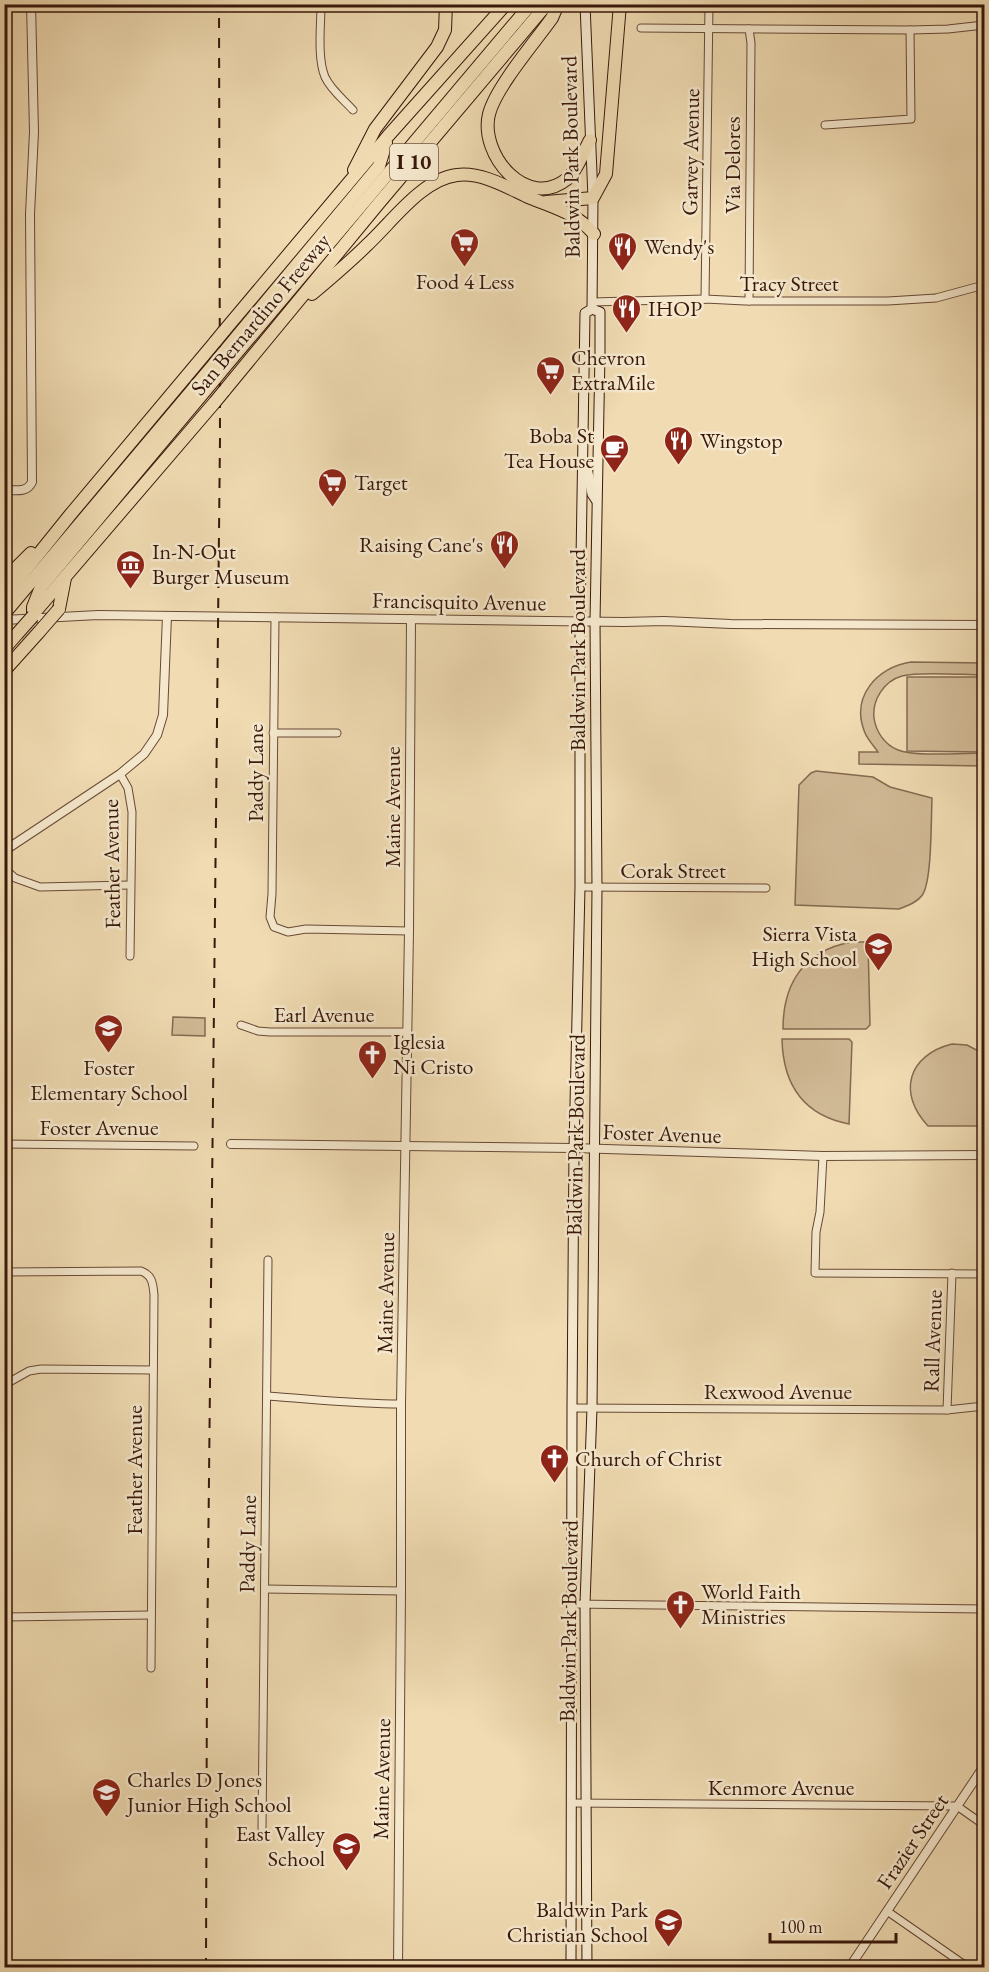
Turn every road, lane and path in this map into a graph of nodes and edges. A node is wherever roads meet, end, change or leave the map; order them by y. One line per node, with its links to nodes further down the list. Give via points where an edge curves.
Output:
1 (31, 4): 31 (street, via 32,482 25,490)
2 (321, 4): 16 (street, via 325,76)
3 (446, 4): 20 (highway, via 445,30 437,47 375,129)
4 (506, 4): 18 (highway, San Bernardino Freeway / I 10)
5 (531, 4): 29 (highway)
6 (547, 4): 28 (highway, San Bernardino Freeway / I 10)
7 (558, 4): 19 (highway, via 492,106 488,117 489,141 508,174 522,183 543,188 556,186 570,176)
8 (585, 4): 19 (main road, Baldwin Park Boulevard)
9 (620, 4): 21 (highway, via 606,174)
10 (710, 4): 14 (street, Garvey Avenue)
11 (984, 25): 15 (street)
12 (641, 28): 14 (street)
13 (750, 29): 14 (street); 15 (street); 26 (street, Via Delores)
14 (709, 30): 25 (street, Garvey Avenue)
15 (910, 30): 17 (street, via 912,119)
16 (353, 111)
17 (825, 125)
18 (388, 136): 20 (highway, San Bernardino Freeway / I 10); 29 (highway, bridge, via 379,166 224,352)
19 (590, 140): 21 (main road, Baldwin Park Boulevard)
20 (344, 190): 33 (highway, San Bernardino Freeway / I 10, bridge)
21 (593, 198): 22 (highway); 23 (main road, Baldwin Park Boulevard)
22 (542, 201): 23 (highway, via 579,219); 28 (highway, via 471,175 433,183)
23 (594, 234): 27 (main road, Baldwin Park Boulevard)
24 (984, 285): 26 (street, Tracy Street, via 936,298)
25 (705, 299): 26 (street, Tracy Street); 27 (street, Tracy Street)
26 (749, 301)
27 (592, 306): 30 (main road, Baldwin Park Boulevard, via 585,313); 32 (main road, Baldwin Park Boulevard, via 600,312)
28 (283, 321): 34 (highway, San Bernardino Freeway / I 10, bridge)
29 (220, 365): 36 (highway); 37 (highway, bridge, via 215,379 41,587)
30 (583, 451): 32 (main road); 42 (main road, Baldwin Park Boulevard)
31 (4, 490)
32 (597, 502): 43 (main road, Baldwin Park Boulevard)
33 (70, 515): 35 (highway); 36 (highway, San Bernardino Freeway / I 10)
34 (65, 577): 37 (highway, San Bernardino Freeway / I 10); 46 (highway, bridge, via 59,609)
35 (4, 580)
36 (6, 606)
37 (35, 610): 45 (highway, San Bernardino Freeway / I 10, bridge)
38 (167, 616): 39 (street, Francisquito Avenue); 41 (street, Francisquito Avenue); 49 (street, via 161,725 152,745)
39 (275, 617): 40 (street, Francisquito Avenue); 47 (street, Paddy Lane)
40 (411, 619): 42 (street, Francisquito Avenue); 56 (street, Maine Avenue)
41 (4, 620)
42 (580, 621): 43 (street, Francisquito Avenue); 53 (main road, Baldwin Park Boulevard)
43 (595, 621): 44 (street, Francisquito Avenue); 54 (main road, Baldwin Park Boulevard)
44 (984, 625)
45 (4, 649)
46 (4, 671)
47 (273, 733): 48 (street); 56 (street, Paddy Lane, via 270,917 274,927 288,932)
48 (337, 733)
49 (120, 774): 50 (street); 52 (street, Feather Avenue, via 128,788 132,812)
50 (4, 851)
51 (4, 868): 52 (street, via 15,878 40,887)
52 (130, 885): 57 (street, Feather Avenue)
53 (580, 887): 54 (street, Corak Street); 64 (main road, Baldwin Park Boulevard)
54 (597, 888): 55 (street, Corak Street); 65 (main road, Baldwin Park Boulevard)
55 (765, 888)
56 (409, 931): 59 (street, Maine Avenue)
57 (130, 956)
58 (241, 1025): 59 (street, Earl Avenue, via 270,1032)
59 (407, 1032): 63 (street, Maine Avenue)
60 (4, 1144): 62 (street, Foster Avenue)
61 (231, 1144): 63 (street, Foster Avenue)
62 (194, 1146)
63 (406, 1146): 64 (street, Foster Avenue); 75 (street, Maine Avenue)
64 (574, 1148): 65 (street, Foster Avenue); 77 (main road, Baldwin Park Boulevard)
65 (594, 1149): 67 (street, Foster Avenue); 78 (main road, Baldwin Park Boulevard)
66 (984, 1155): 67 (street, Foster Avenue)
67 (823, 1156): 70 (street, via 815,1273)
68 (268, 1260): 74 (street, Paddy Lane)
69 (4, 1272): 72 (street, Feather Avenue, via 147,1273 154,1295)
70 (952, 1273): 71 (street); 79 (street, Rall Avenue)
71 (984, 1274)
72 (153, 1370): 73 (street, via 41,1369); 85 (street, Feather Avenue)
73 (4, 1385)
74 (267, 1396): 75 (street); 80 (street, Paddy Lane)
75 (401, 1404): 81 (street, Maine Avenue)
76 (984, 1406): 79 (street, Rexwood Avenue)
77 (572, 1408): 78 (street, Rexwood Avenue); 82 (main road, Baldwin Park Boulevard)
78 (592, 1408): 79 (street, Rexwood Avenue); 83 (main road, Baldwin Park Boulevard)
79 (947, 1410)
80 (265, 1589): 81 (street); 93 (street, Paddy Lane)
81 (401, 1591): 95 (street, Maine Avenue)
82 (571, 1604): 83 (street); 89 (main road, Baldwin Park Boulevard)
83 (585, 1604): 84 (street); 90 (main road, Baldwin Park Boulevard)
84 (984, 1609)
85 (151, 1615): 86 (street); 87 (street, Feather Avenue)
86 (4, 1617)
87 (151, 1668)
88 (984, 1766): 91 (street, Frazier Street)
89 (572, 1803): 90 (street, Kenmore Avenue); 96 (main road, Baldwin Park Boulevard)
90 (586, 1803): 91 (street, Kenmore Avenue); 97 (main road, Baldwin Park Boulevard)
91 (957, 1806): 92 (street); 94 (street, Frazier Street)
92 (984, 1825)
93 (262, 1828)
94 (887, 1911): 98 (street, Frazier Street); 99 (street)
95 (398, 1968)
96 (571, 1968)
97 (587, 1968)
98 (849, 1968)
99 (969, 1968)

